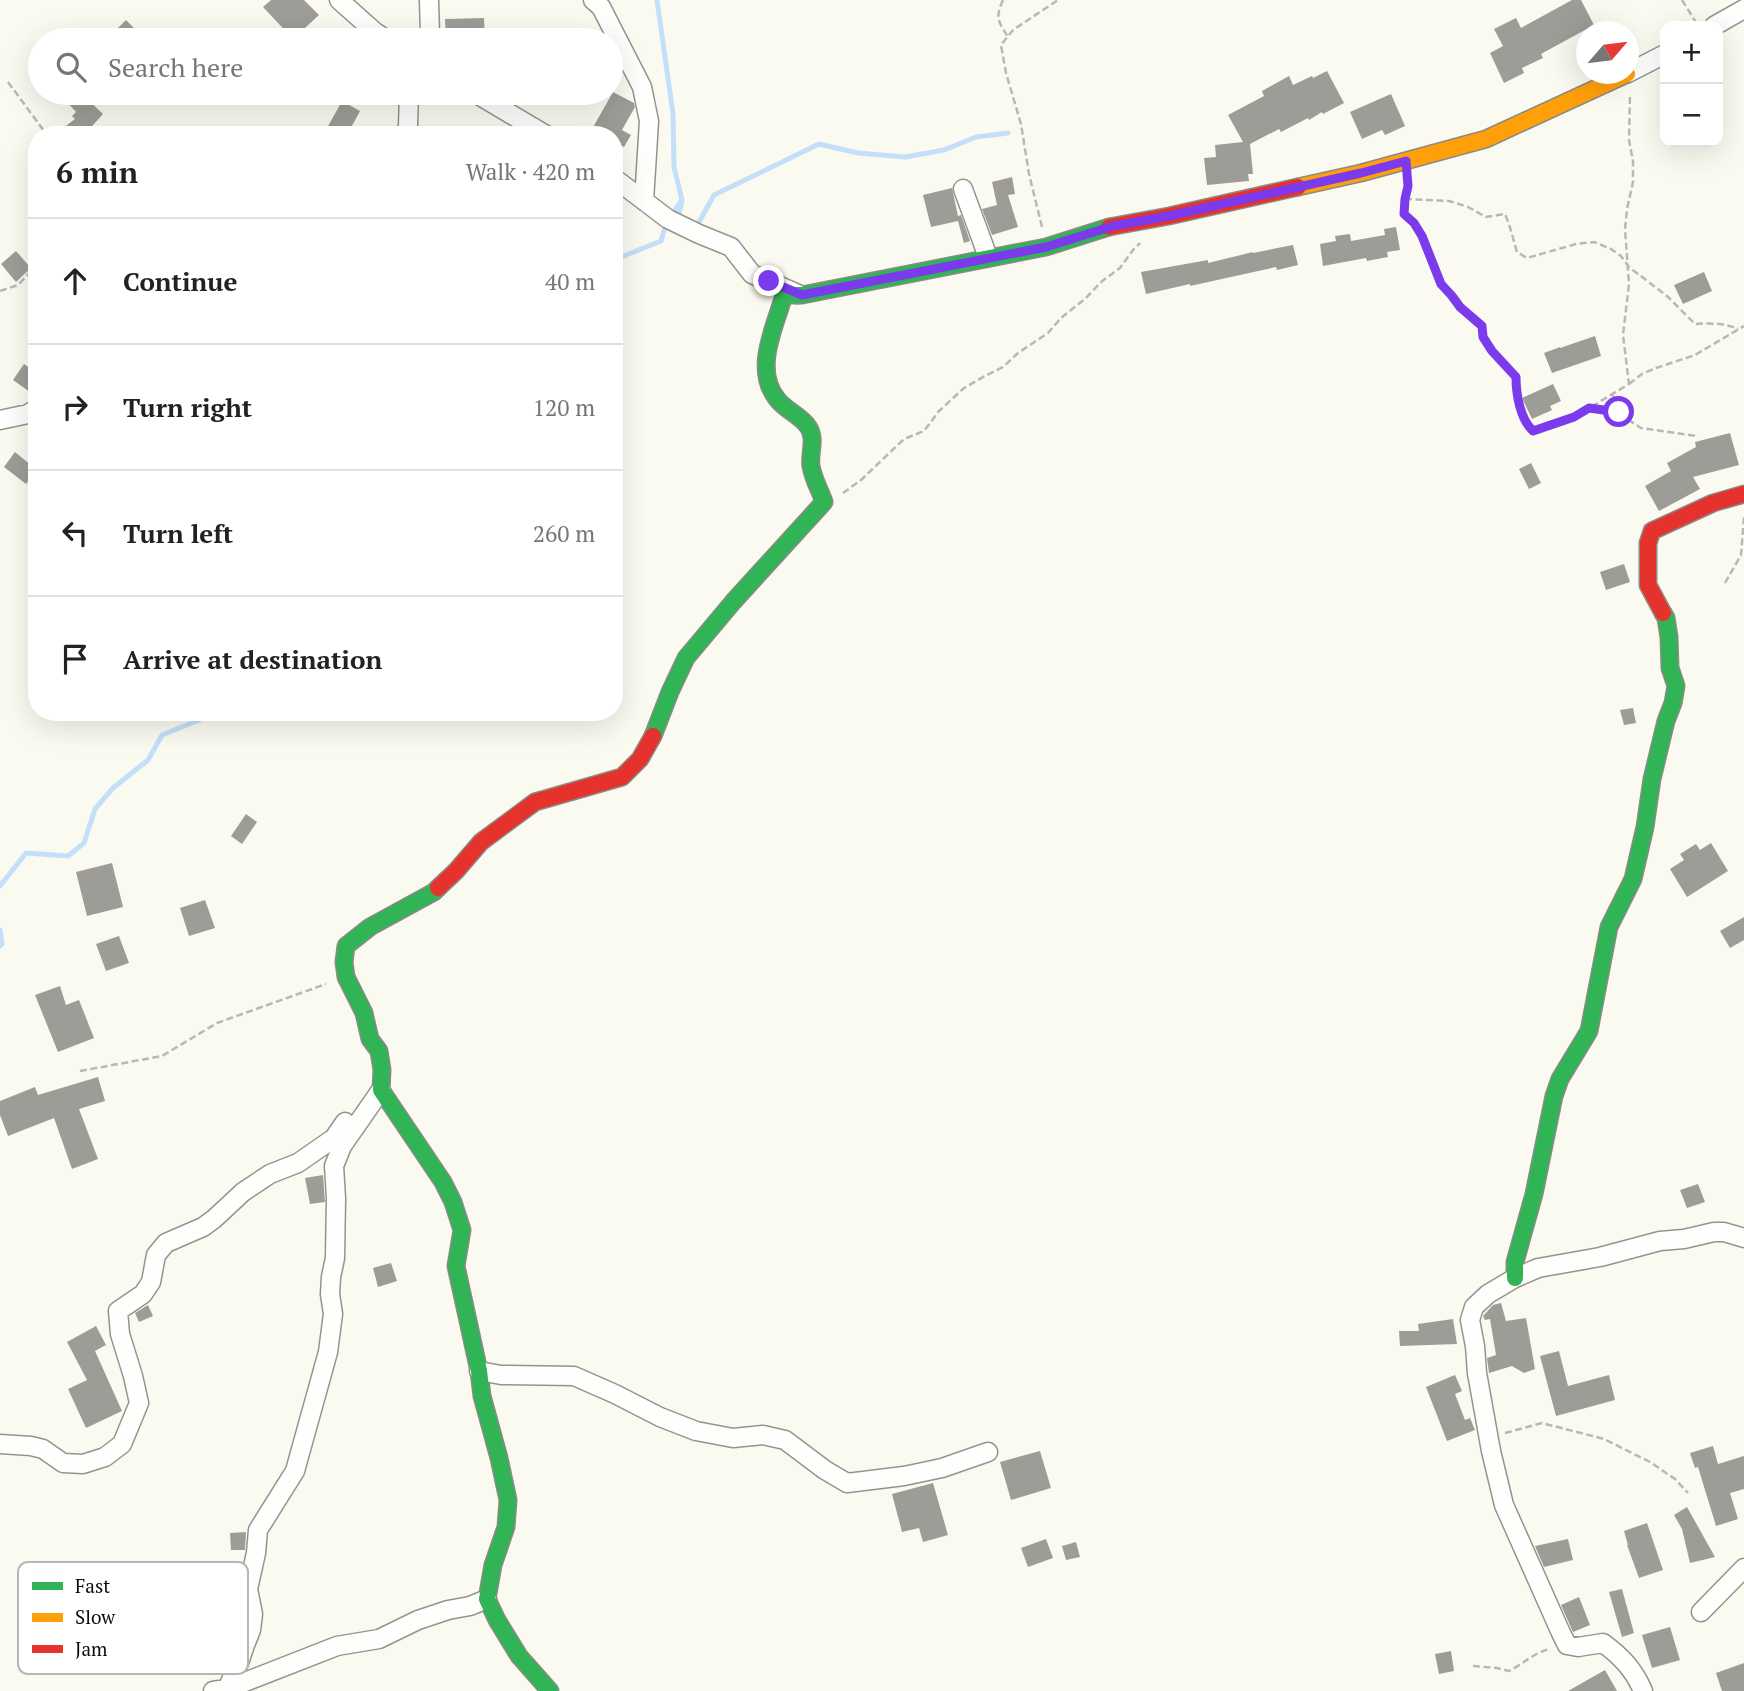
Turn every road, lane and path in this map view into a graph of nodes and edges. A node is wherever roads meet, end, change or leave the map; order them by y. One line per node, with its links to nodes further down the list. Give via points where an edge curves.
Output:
1 (339, 0): 10 (street)
2 (429, 0): 11 (street)
3 (593, 0): 12 (street)
4 (1003, 0): 13 (path, via 998,22)
5 (1058, 0): 13 (path)
6 (1682, 0): 8 (path)
7 (1744, 9): 9 (street)
8 (1696, 21)
9 (1723, 21)
10 (370, 28)
11 (430, 28)
12 (612, 28)
13 (1008, 37): 31 (path, via 1001,45 1006,73)
14 (623, 50): 29 (street, via 642,87 649,121)
15 (1660, 57): 16 (street)
16 (1639, 68)
17 (8, 82): 22 (path)
18 (1605, 84): 25 (street, via 1486,139)
19 (1629, 84): 33 (path, via 1633,161 1625,229)
20 (409, 105): 23 (street)
21 (495, 105): 24 (street)
22 (40, 126)
23 (408, 126)
24 (531, 126)
25 (1406, 161): 28 (path); 31 (street, via 1113,226)
26 (623, 185): 29 (street)
27 (963, 189): 32 (street)
28 (1405, 199): 33 (path, via 1449,201 1486,217 1505,214 1517,252 1527,258 1594,242 1621,256); 41 (path, via 1404,214 1422,236 1441,284 1482,326 1492,351 1516,377 1528,427 1541,429)
29 (644, 201): 36 (street, via 668,219 731,247 752,274)
30 (1140, 243): 47 (path, via 1048,333 1003,367 964,388 924,431 904,439 861,480)
31 (1046, 247): 32 (street)
32 (988, 257): 36 (street)
33 (1629, 267): 38 (path, via 1695,324); 39 (path, via 1623,335)
34 (28, 274): 35 (path, via 18,285)
35 (0, 291)
36 (802, 295): 47 (street, via 784,295 766,377 781,404 811,432 810,464)
37 (1744, 326): 38 (path)
38 (1738, 329): 39 (path, via 1695,355 1642,374)
39 (1629, 384): 40 (path)
40 (1612, 394): 41 (path); 42 (path)
41 (1589, 408): 42 (path)
42 (1619, 412): 45 (path, via 1642,428)
43 (28, 414): 44 (street)
44 (0, 421)
45 (1696, 436)
46 (1744, 494): 54 (street, via 1652,531 1648,543 1648,585 1668,628 1676,686 1673,703 1652,779 1633,879 1603,947 1589,1031 1555,1096)
47 (824, 502): 50 (street, via 686,658 655,732 640,759 622,777 535,802 481,842 434,892 370,927 346,946)
48 (1744, 512): 49 (path, via 1741,555)
49 (1725, 583)
50 (346, 977): 51 (path, via 217,1023 162,1056); 52 (street, via 379,1051)
51 (80, 1070)
52 (382, 1090): 55 (street, via 453,1202 462,1230 456,1266); 57 (street, via 360,1105 334,1138 298,1163 270,1174 214,1219 166,1243 156,1255 144,1294 118,1311 139,1403 122,1444 105,1457 83,1464 63,1463 31,1446); 61 (street, via 342,1146 334,1166 333,1314 328,1352 295,1471 258,1530)
53 (1744, 1238): 54 (street, via 1724,1232 1703,1233 1538,1268)
54 (1515, 1278): 56 (street, via 1474,1307 1470,1320)
55 (479, 1371): 58 (street, via 574,1376 696,1431 785,1440 847,1483 942,1468); 63 (street, via 508,1500 506,1527)
56 (1489, 1438): 59 (path, via 1542,1423 1604,1439 1650,1462); 66 (street, via 1504,1505)
57 (0, 1444)
58 (988, 1452)
59 (1688, 1493)
60 (1744, 1568): 64 (street)
61 (248, 1588)
62 (248, 1588): 65 (street, via 253,1614)
63 (487, 1599): 69 (street, via 418,1620 379,1639 337,1646); 70 (street, via 519,1656)
64 (1701, 1612)
65 (248, 1637)
66 (1566, 1645): 67 (path, via 1547,1649 1509,1671); 71 (street, via 1603,1643 1620,1655)
67 (1473, 1666)
68 (232, 1674): 69 (street)
69 (222, 1690)
70 (550, 1691)
71 (1643, 1691)

